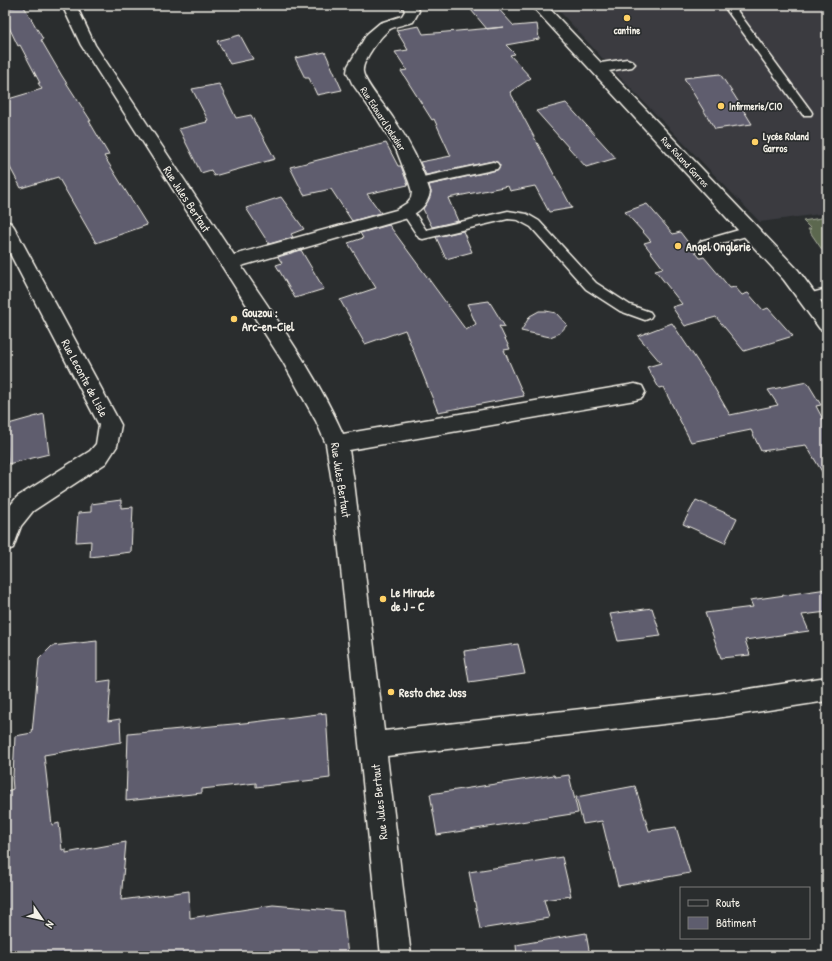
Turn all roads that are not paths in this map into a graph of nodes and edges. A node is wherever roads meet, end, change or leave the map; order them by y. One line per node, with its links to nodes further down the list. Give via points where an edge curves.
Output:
1 (69, 5): 14 (street, Rue Jules Bertaut, via 88,45)
2 (409, 5): 9 (street, Rue Edouard Daladier, via 412,11 408,18 385,26 372,37 355,72 404,149)
3 (538, 5): 6 (street, Rue Roland Garros)
4 (728, 5): 7 (lane)
5 (627, 64): 6 (street)
6 (597, 68): 12 (street, Rue Roland Garros)
7 (807, 112)
8 (493, 166): 9 (lane)
9 (418, 182): 10 (street, Rue Edouard Daladier, via 420,199)
10 (407, 211): 14 (street, Rue Edouard Daladier); 17 (lane, via 424,235 508,215 528,219 536,224 591,286 625,308)
11 (5, 227): 21 (street, Rue Leconte de Lisle, via 110,425 106,446 98,457 25,504 10,523)
12 (749, 231): 13 (lane); 16 (street, Rue Roland Garros)
13 (705, 244)
14 (229, 263): 20 (street, Rue Jules Bertaut, via 290,357 326,419)
15 (827, 294): 16 (lane)
16 (809, 298): 18 (street, Rue Roland Garros)
17 (645, 315)
18 (827, 324)
19 (635, 392): 20 (street)
20 (337, 444): 23 (street, Rue Jules Bertaut)
21 (5, 541)
22 (827, 689): 23 (street, via 716,706)
23 (373, 745): 24 (street, Rue Jules Bertaut)
24 (396, 956)

